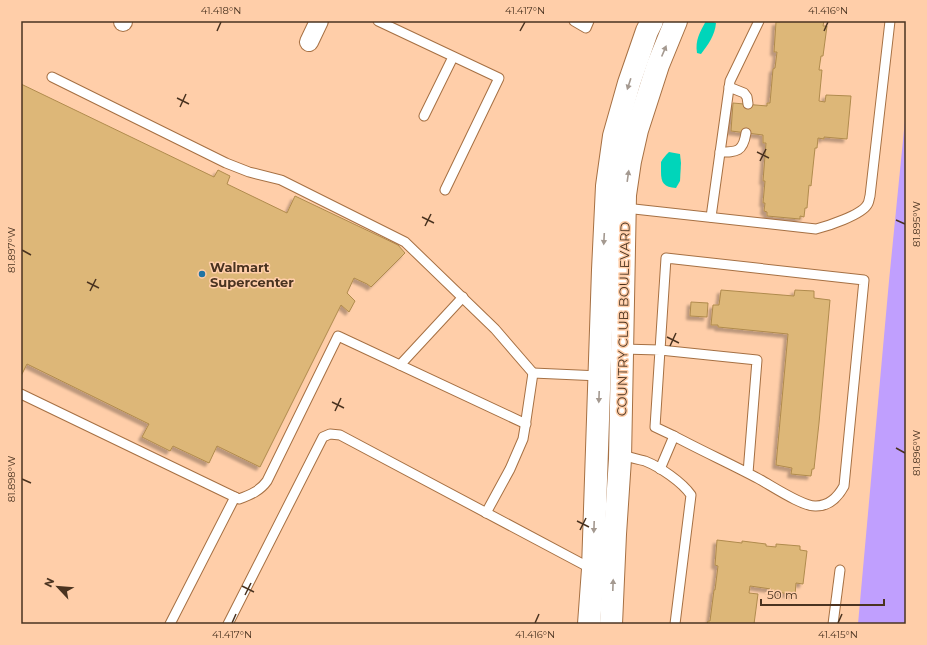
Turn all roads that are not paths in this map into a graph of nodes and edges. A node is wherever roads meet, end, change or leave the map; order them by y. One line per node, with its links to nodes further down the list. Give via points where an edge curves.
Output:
1 (319, 21): 9 (street)
2 (378, 21): 10 (lane)
3 (574, 21): 4 (lane, via 586,28)
4 (589, 21)
5 (652, 21): 18 (street, COUNTRY CLUB BOULEVARD, one-way to 18, via 629,83 614,136 607,186)
6 (676, 21): 18 (street, COUNTRY CLUB BOULEVARD, one-way to 6, via 626,195 637,130 658,64)
7 (759, 21): 12 (lane)
8 (890, 21): 19 (lane, via 868,205 847,218 816,229)
9 (309, 42)
10 (453, 57): 14 (lane); 17 (lane, via 499,78)
11 (52, 77): 20 (lane, via 226,163 281,180 405,242)
12 (729, 88): 13 (lane, via 744,94); 16 (lane)
13 (748, 104)
14 (424, 116)
15 (746, 132): 16 (lane, via 742,146 738,150 733,153)
16 (720, 152): 19 (lane)
17 (445, 190)
18 (615, 207): 19 (lane); 21 (street, COUNTRY CLUB BOULEVARD)
19 (710, 217)
20 (463, 297): 23 (lane); 24 (lane)
21 (611, 349): 22 (lane); 25 (street, COUNTRY CLUB BOULEVARD)
22 (660, 350): 28 (lane, via 655,427); 31 (lane, via 757,360); 31 (lane, via 666,258 864,280 844,486 840,493 826,505 815,507)
23 (400, 365): 27 (lane); 32 (lane, via 338,336 267,481 252,494 239,499)
24 (533, 373): 25 (lane); 27 (lane)
25 (611, 376): 29 (street, COUNTRY CLUB BOULEVARD); 34 (street, COUNTRY CLUB BOULEVARD, one-way to 34)
26 (21, 394): 32 (lane)
27 (526, 424): 33 (lane, via 510,469)
28 (674, 436): 30 (lane); 31 (lane)
29 (620, 454): 30 (lane); 39 (street, COUNTRY CLUB BOULEVARD, one-way to 29)
30 (660, 469): 40 (lane, via 686,488 691,495)
31 (748, 473)
32 (235, 497): 36 (lane)
33 (486, 513): 34 (lane); 37 (lane, via 340,435 330,434 323,437)
34 (593, 569): 38 (street, COUNTRY CLUB BOULEVARD)
35 (840, 570): 41 (lane)
36 (170, 624)
37 (228, 624)
38 (589, 624)
39 (611, 624)
40 (675, 624)
41 (833, 624)

